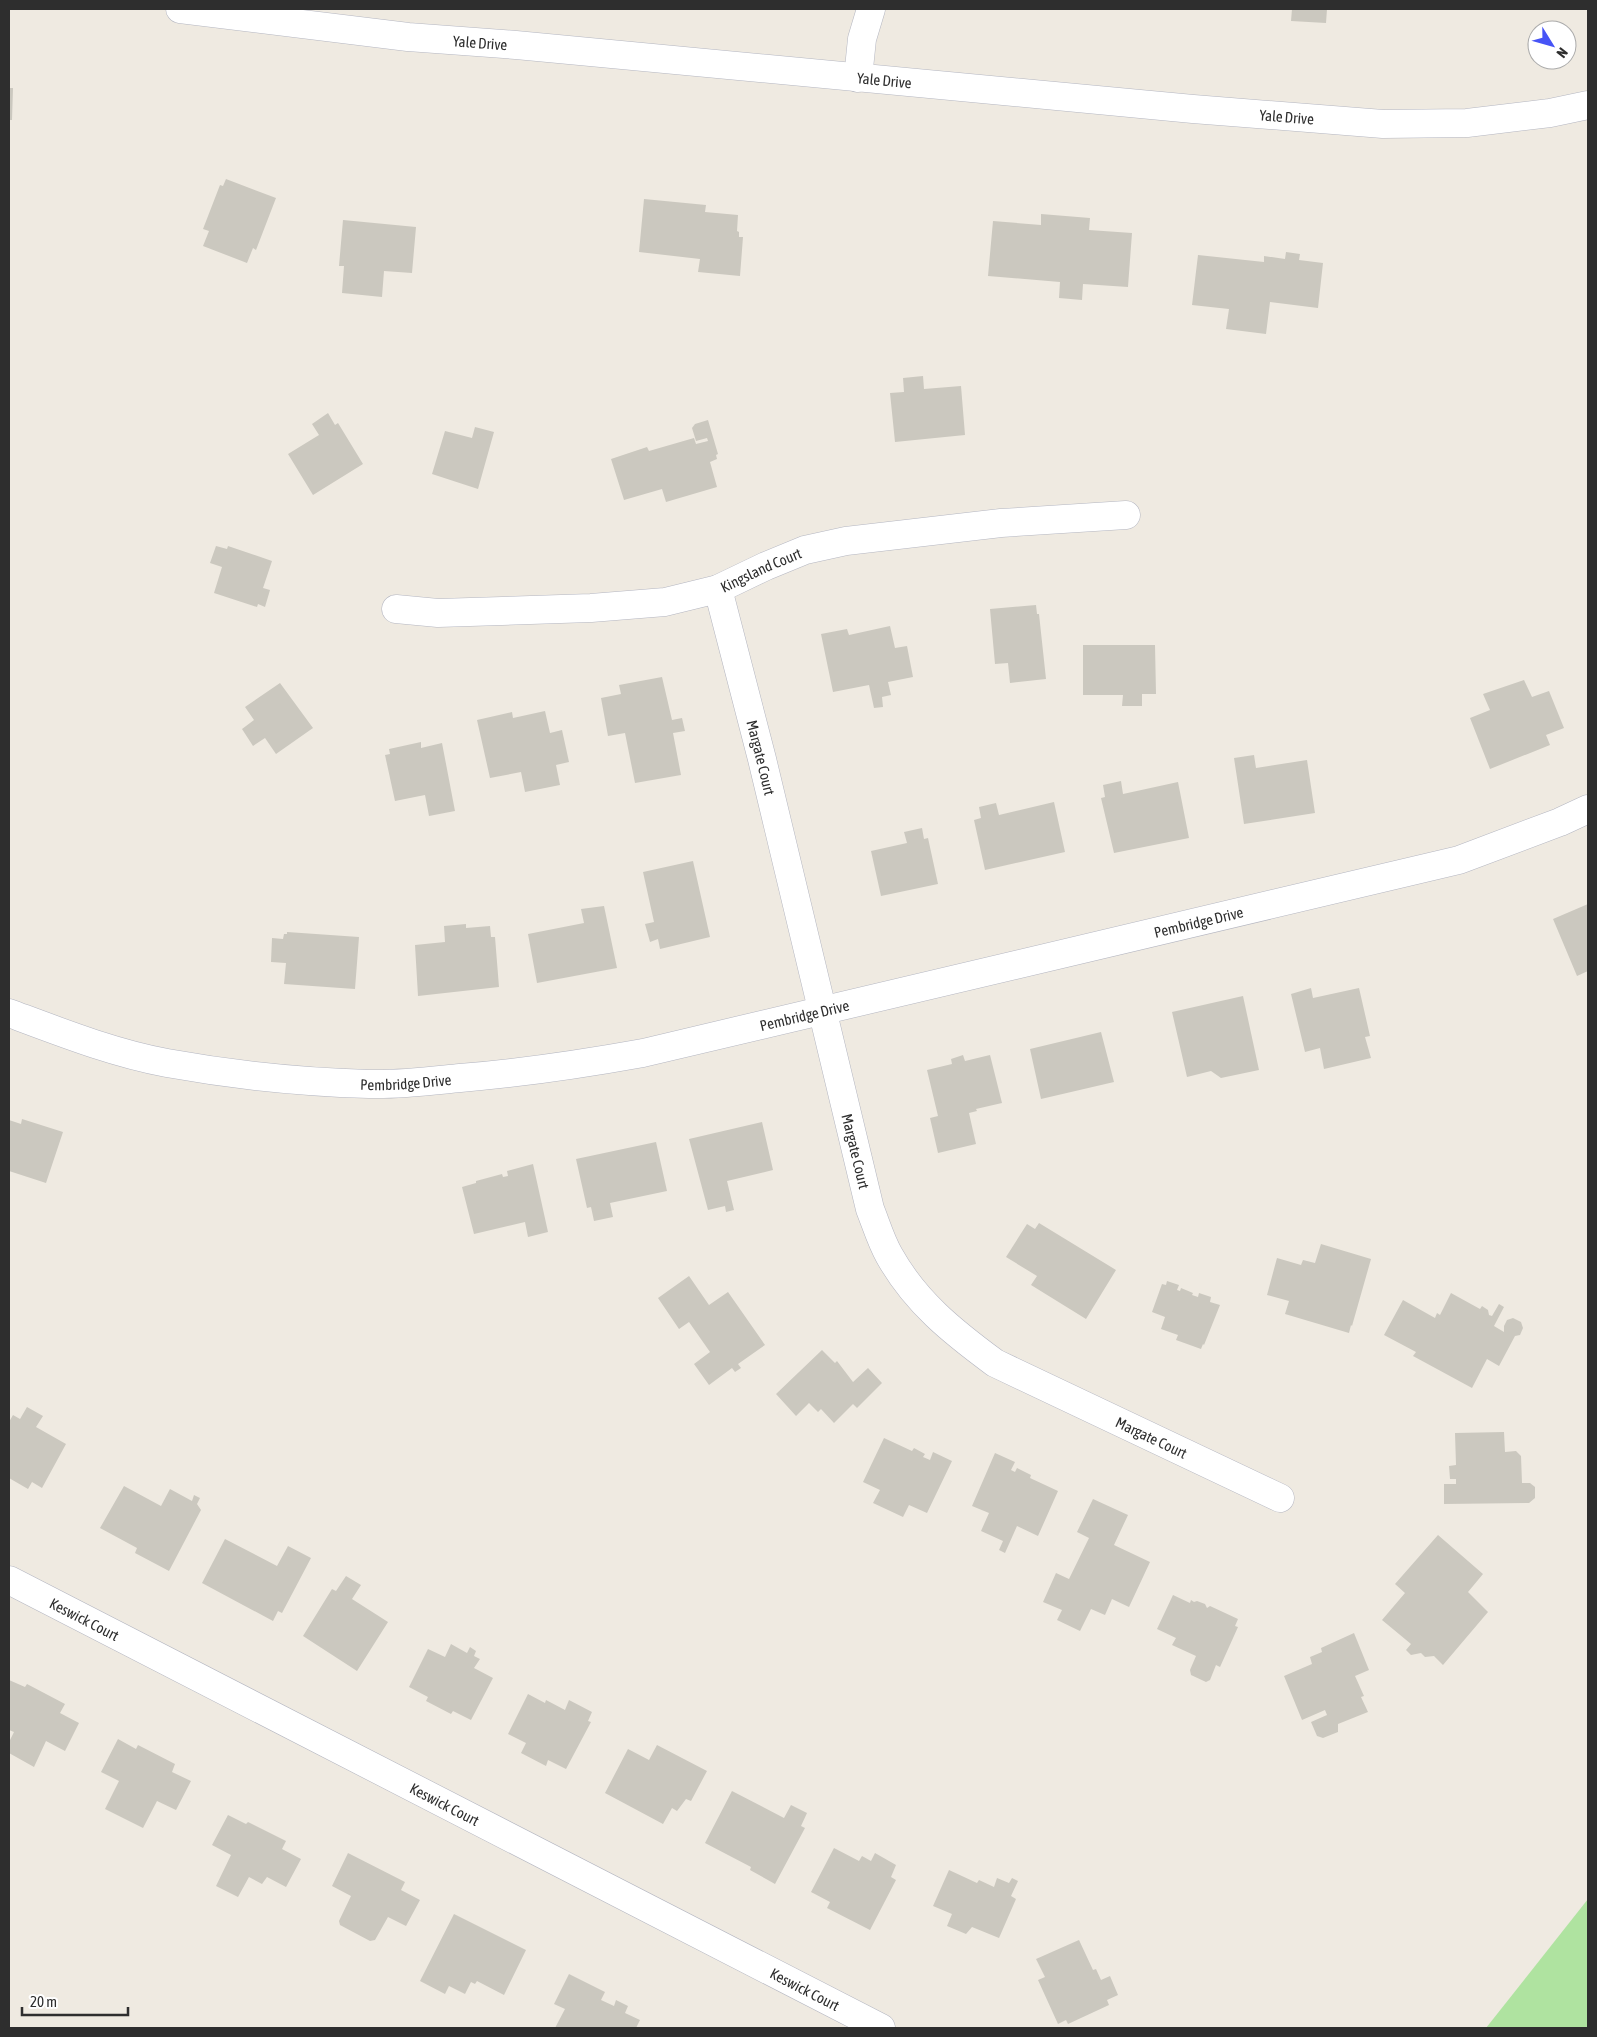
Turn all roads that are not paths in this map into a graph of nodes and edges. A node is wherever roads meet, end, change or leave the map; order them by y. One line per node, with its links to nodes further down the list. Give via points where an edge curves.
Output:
1 (180, 9): 3 (street, Yale Drive, via 408,37)
2 (871, 9): 3 (street, via 862,38)
3 (858, 78): 4 (street, Yale Drive, via 1383,124 1467,123 1550,113)
4 (1588, 104)
5 (1126, 515): 6 (street, Kingsland Court, via 1001,524 846,541 805,550)
6 (718, 589): 7 (street, Kingsland Court, via 665,602 591,608 438,613); 9 (street, Margate Court)
7 (396, 609)
8 (1588, 809): 9 (street, Pembridge Drive, via 1458,860)
9 (821, 1010): 10 (street, Pembridge Drive, via 593,1062 492,1076 370,1084 268,1078 166,1063); 11 (street, Margate Court, via 870,1209 888,1254 916,1296 957,1335 995,1363)
10 (9, 1013)
11 (1280, 1498)
12 (9, 1580): 13 (street, Keswick Court)
13 (881, 2028)

